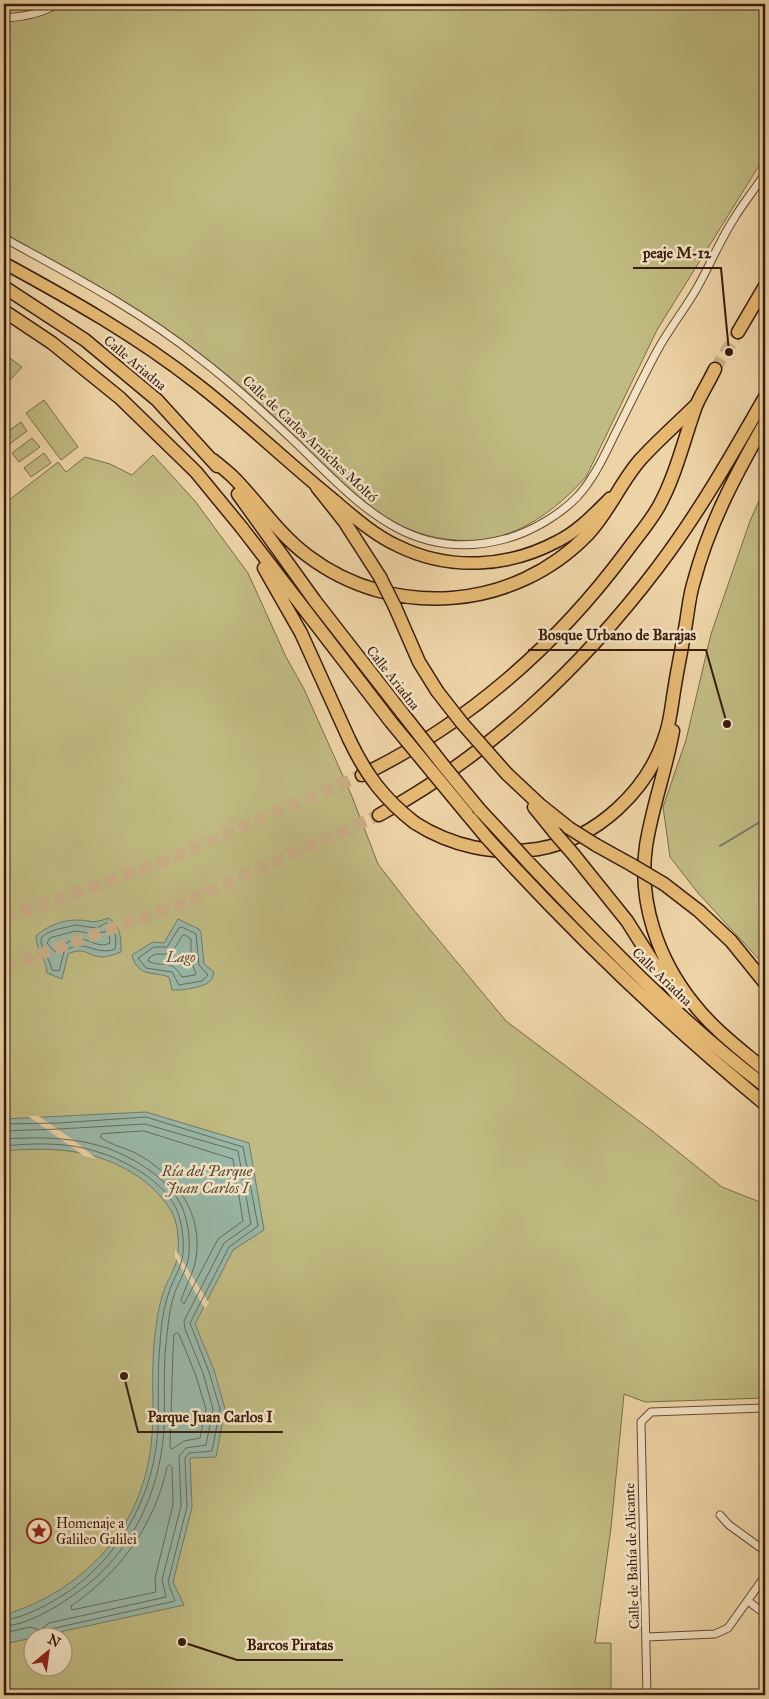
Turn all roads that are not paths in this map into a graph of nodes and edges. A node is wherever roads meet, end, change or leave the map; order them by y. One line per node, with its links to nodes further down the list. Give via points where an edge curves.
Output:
1 (57, 4): 2 (street, via 24,17)
2 (4, 18)
3 (765, 173): 4 (street, Calle de Carlos Arniches Moltó, via 735,217 697,288 662,341 585,487 563,508 529,530 474,545 422,539 375,516 233,384 157,326)
4 (4, 238)
5 (4, 258): 7 (highway)
6 (4, 263): 7 (highway)
7 (26, 275): 17 (highway, via 166,361 253,429)
8 (765, 286): 11 (highway)
9 (4, 287): 16 (highway, Calle Ariadna, via 86,340 157,400)
10 (4, 311): 19 (highway, Calle Ariadna, via 52,343 120,398 196,472)
11 (738, 332)
12 (716, 369): 14 (highway)
13 (765, 397): 23 (highway, via 659,566 570,670 506,728)
14 (697, 404): 18 (highway, via 640,460); 22 (highway, via 658,507 566,626 498,688 428,737)
15 (765, 423): 20 (highway, via 732,482 710,531 693,582)
16 (213, 460): 18 (highway, via 233,477 289,541 332,572 383,593 428,598 449,599 493,590 512,585 547,567 588,533); 26 (highway, Calle Ariadna, bridge, via 315,600 479,809 658,996 709,1042)
17 (318, 487): 18 (highway, via 362,523 398,546 423,556 475,564 515,558 559,541 587,521); 21 (highway, bridge, via 380,577 419,662 437,691)
18 (618, 490)
19 (242, 528): 20 (highway, bridge, via 301,633 349,739 372,781 415,823 453,842 480,849 538,849 591,829 622,806 654,764 666,733); 27 (highway, Calle Ariadna, bridge, via 391,722 487,838 564,921 671,1023)
20 (684, 634): 25 (highway, via 670,747 646,847 644,880 649,914 662,954 693,1003)
21 (508, 774): 24 (highway, bridge, via 569,828 664,884 699,911 731,941); 26 (highway, bridge, via 627,921 682,1002)
22 (362, 775)
23 (379, 815)
24 (765, 983)
25 (765, 1070)
26 (765, 1084)
27 (765, 1104)
28 (765, 1408): 34 (street, Calle de Bahía de Alicante, via 651,1412 641,1422)
29 (720, 1515): 30 (street)
30 (765, 1551)
31 (765, 1576): 32 (street)
32 (748, 1601): 33 (street); 34 (street, via 728,1628 715,1634)
33 (765, 1614)
34 (647, 1637): 35 (street, Calle de Bahía de Alicante)
35 (647, 1695)

